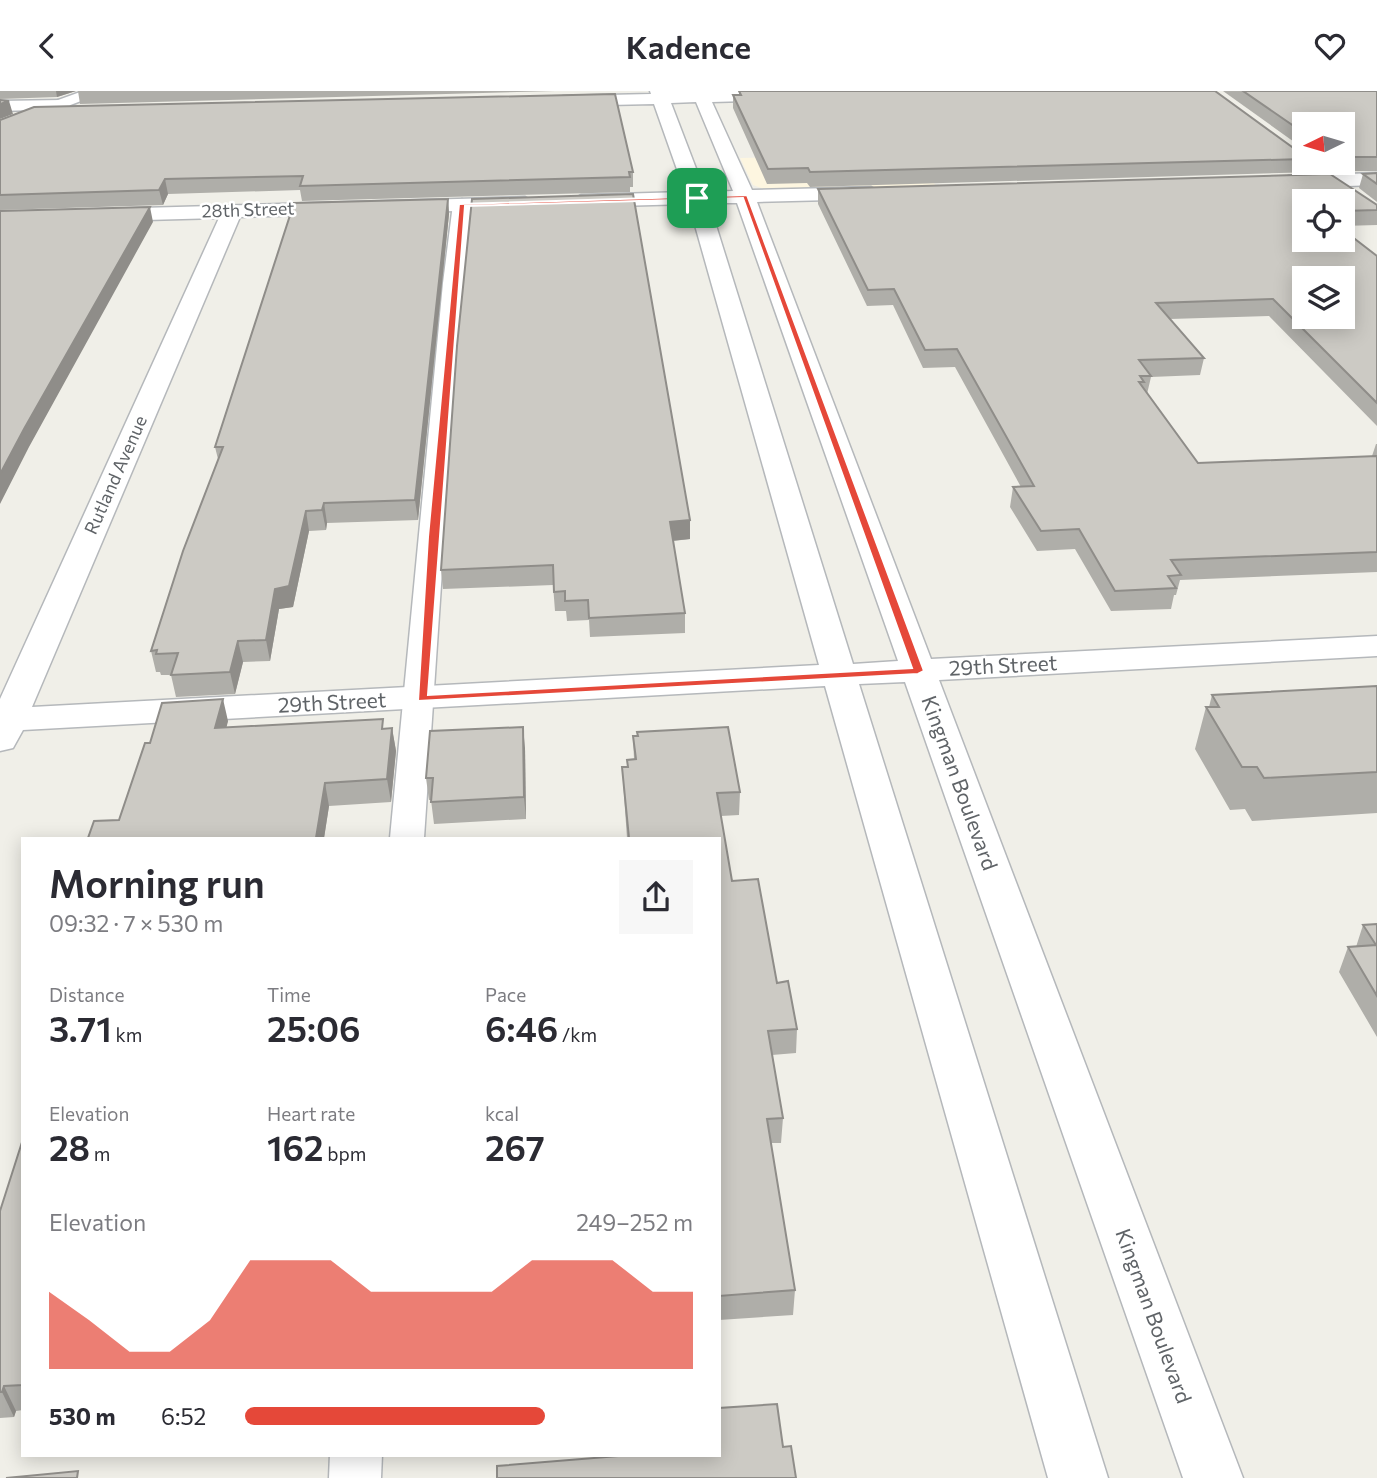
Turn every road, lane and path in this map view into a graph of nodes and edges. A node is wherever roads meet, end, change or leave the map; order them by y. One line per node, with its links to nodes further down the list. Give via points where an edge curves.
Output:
1 (99, 91): 6 (street)
2 (701, 94): 3 (street); 4 (street); 16 (street, Kingman Boulevard)
3 (660, 95): 5 (street); 17 (street)
4 (803, 95)
5 (544, 101)
6 (62, 105): 7 (street); 9 (street)
7 (0, 106)
8 (90, 112): 9 (street)
9 (39, 113): 10 (street)
10 (0, 127)
11 (1325, 175): 13 (street)
12 (1377, 179): 13 (street)
13 (1332, 180): 14 (street); 18 (street)
14 (1271, 182)
15 (890, 192): 16 (street)
16 (745, 196): 17 (street); 25 (street, Kingman Boulevard)
17 (697, 198): 19 (street); 26 (street)
18 (1358, 199)
19 (567, 201)
20 (541, 202): 21 (street, 28th Street)
21 (462, 204): 22 (street, 28th Street); 27 (lane)
22 (232, 211): 23 (street, 28th Street); 28 (street, Rutland Avenue)
23 (0, 218)
24 (1377, 646): 25 (street, 29th Street)
25 (918, 671): 26 (street, 29th Street); 33 (street, Kingman Boulevard)
26 (839, 676): 27 (street, 29th Street); 32 (street)
27 (422, 698): 28 (street, 29th Street); 29 (lane)
28 (3, 727)
29 (407, 837)
30 (356, 1457): 31 (lane)
31 (355, 1478)
32 (1078, 1478)
33 (1213, 1478)

